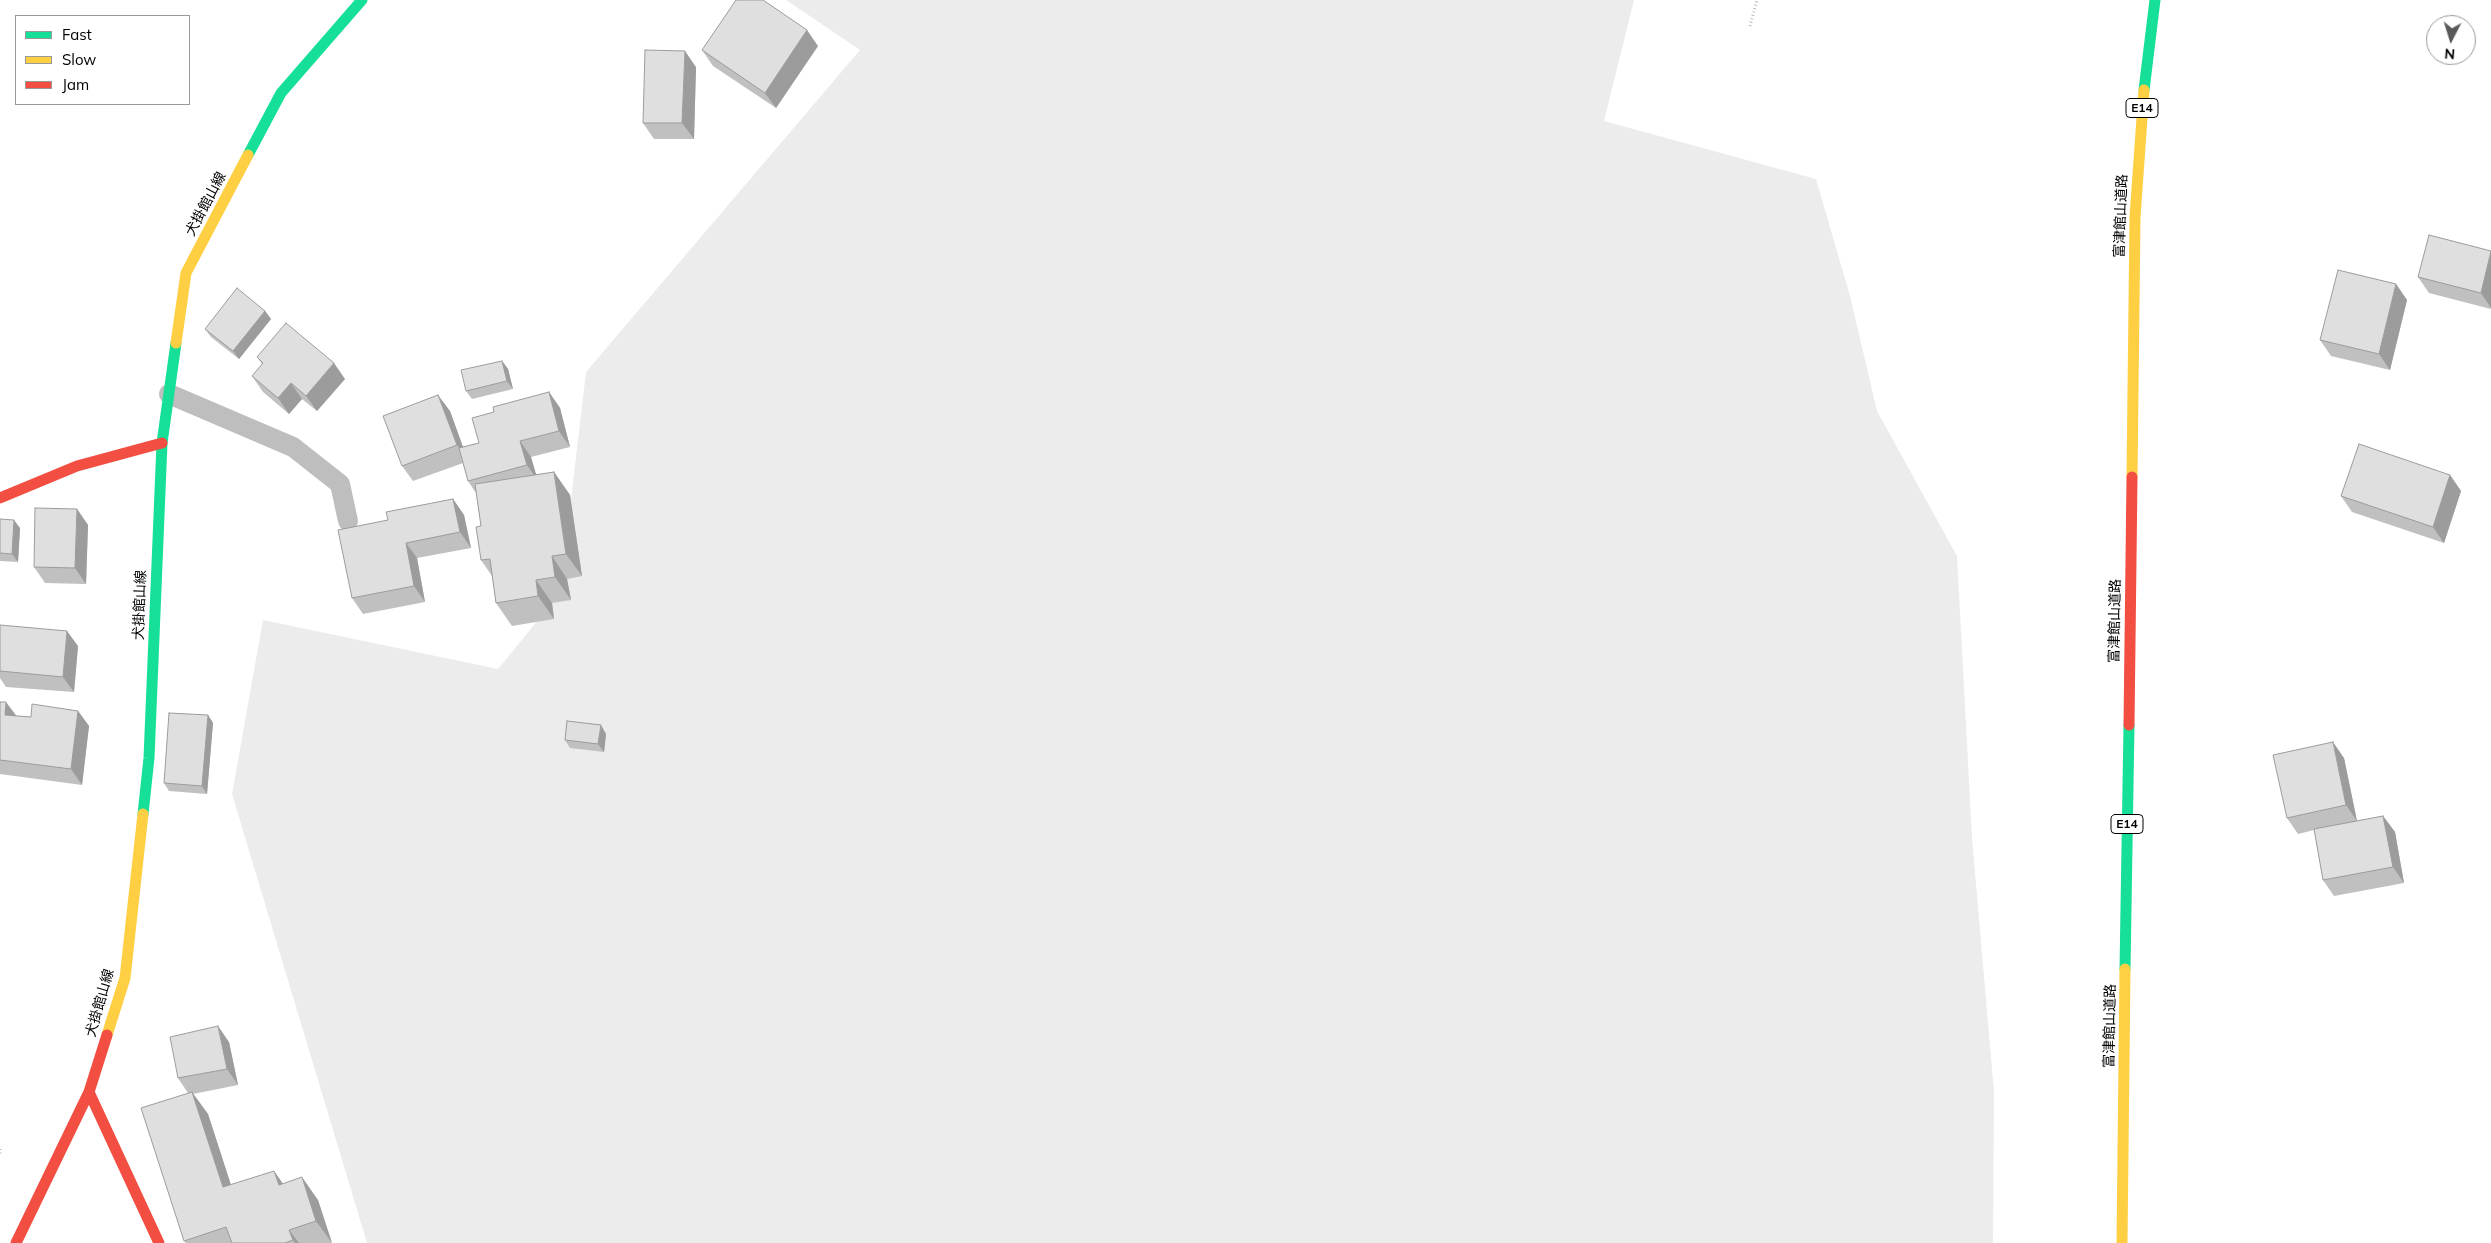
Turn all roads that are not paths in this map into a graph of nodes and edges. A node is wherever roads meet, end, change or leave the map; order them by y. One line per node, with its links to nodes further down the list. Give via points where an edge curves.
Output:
1 (362, 0): 3 (main road, 犬掛館山線, via 281,94 186,273)
2 (2155, 0): 10 (main road, 富津館山道路 / E14, via 2142,107 2135,217)
3 (169, 394): 4 (main road, 犬掛館山線); 6 (lane, via 293,447 340,484)
4 (162, 444): 5 (main road, via 76,466); 7 (main road, 犬掛館山線, via 150,758 125,978)
5 (0, 498)
6 (348, 521)
7 (89, 1092): 8 (main road, 犬掛館山線); 9 (main road)
8 (16, 1243)
9 (159, 1243)
10 (2122, 1243)

